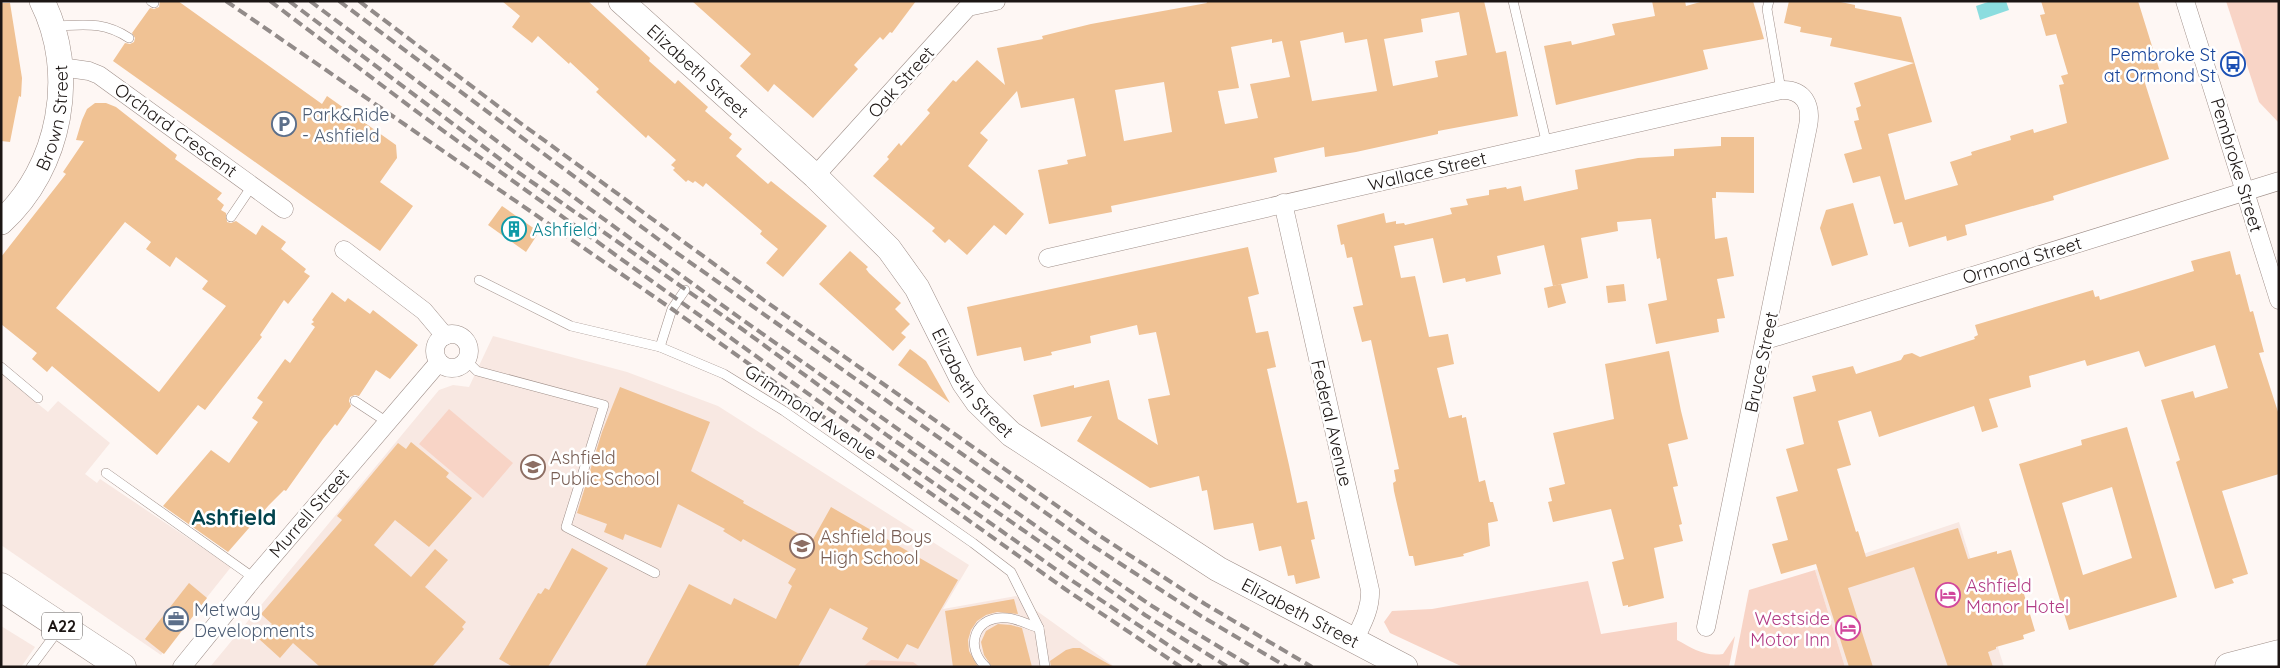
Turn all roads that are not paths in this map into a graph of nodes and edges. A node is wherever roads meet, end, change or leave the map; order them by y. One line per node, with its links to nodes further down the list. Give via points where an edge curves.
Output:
1 (37, 1): 17 (main road, Brown Street, via 44,61 44,109 35,143)
2 (42, 1): 8 (main road, Brown Street)
3 (621, 1): 13 (main road, Elizabeth Street)
4 (996, 1): 13 (street, Oak Street, via 968,7)
5 (1513, 1): 12 (lane)
6 (1769, 1): 11 (lane, via 1767,9)
7 (2185, 1): 16 (street, Pembroke Street)
8 (53, 26): 9 (lane, via 95,24); 10 (main road, Brown Street)
9 (129, 38)
10 (61, 67): 15 (street, Orchard Crescent, via 99,75); 21 (main road, Brown Street, via 58,116 46,157 35,179)
11 (1781, 90): 12 (street, Wallace Street); 28 (street, Bruce Street, via 1804,98 1810,110)
12 (1547, 145): 18 (street, Wallace Street)
13 (815, 176): 43 (main road, Elizabeth Street, via 889,249 904,269 917,288 964,382 994,419 1218,569)
14 (2279, 181): 16 (street, Ormond Street)
15 (252, 186): 19 (street, Orchard Crescent); 20 (lane)
16 (2245, 191): 26 (street, Pembroke Street); 28 (street, Ormond Street)
17 (1, 204)
18 (1283, 204): 23 (street, Wallace Street); 43 (street, Federal Avenue, via 1370,590 1368,611)
19 (284, 209)
20 (231, 217)
21 (1, 222)
22 (344, 250): 27 (street, via 424,311)
23 (1048, 258)
24 (480, 280): 29 (lane, Grimmond Avenue, via 571,326)
25 (685, 290): 29 (lane, via 672,310)
26 (2279, 300)
27 (445, 336): 30 (street, via 455,334 464,340 468,350); 31 (street, via 440,338 435,348)
28 (1766, 340): 41 (street, Bruce Street)
29 (660, 347): 42 (lane, Grimmond Avenue, via 724,374 784,411 973,543 1011,572)
30 (466, 360): 31 (street, via 453,368); 37 (lane, via 478,371 604,405 566,527)
31 (439, 362): 35 (street, Murrell Street)
32 (1, 367): 33 (lane)
33 (38, 398)
34 (355, 401): 35 (lane)
35 (388, 422): 38 (street, Murrell Street)
36 (106, 473): 38 (lane)
37 (655, 573)
38 (254, 578): 47 (street, Murrell Street)
39 (1, 587): 40 (highway, A22)
40 (61, 626): 45 (lane); 46 (highway, A22)
41 (1706, 627)
42 (1039, 628): 48 (lane, via 1009,618 995,618 982,624 975,634 975,648); 49 (lane, Grimmond Avenue)
43 (1354, 641): 50 (main road, Elizabeth Street)
44 (2279, 654): 51 (highway)
45 (31, 667)
46 (122, 667)
47 (182, 667)
48 (986, 667)
49 (1044, 667)
50 (1405, 667)
51 (2230, 667)

